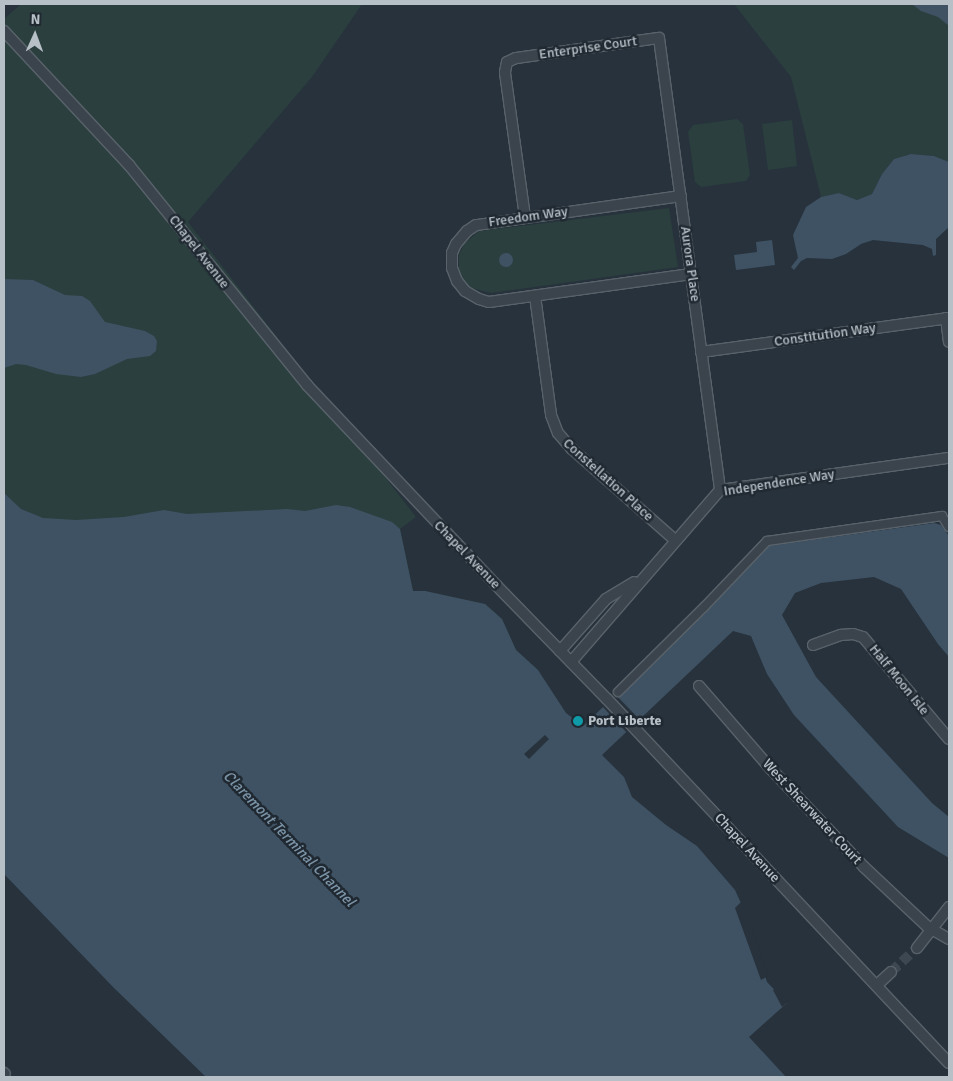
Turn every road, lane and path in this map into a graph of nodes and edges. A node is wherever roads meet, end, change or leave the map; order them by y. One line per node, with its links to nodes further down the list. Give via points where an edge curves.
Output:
1 (4, 31): 16 (street, Chapel Avenue, via 129,165 307,385)
2 (659, 38): 3 (street, Aurora Place); 4 (street, Enterprise Court, via 506,62)
3 (680, 196): 4 (street, Freedom Way); 5 (street, Aurora Place)
4 (525, 217): 6 (street, Freedom Way, via 471,228 456,244 452,268 461,287 479,299 489,302)
5 (691, 274): 6 (street, Freedom Way); 9 (street, Aurora Place)
6 (535, 296): 13 (street, Constellation Place, via 551,415 558,433)
7 (948, 318): 8 (street); 9 (street, Constitution Way)
8 (949, 342)
9 (702, 352): 11 (street, Aurora Place)
10 (949, 458): 11 (street, Independence Way)
11 (720, 490): 13 (street, Independence Way)
12 (949, 526): 19 (street, via 942,516 767,541)
13 (675, 540): 14 (street, Independence Way)
14 (645, 574): 16 (street, Independence Way, via 606,599); 17 (street, Independence Way)
15 (813, 645): 20 (street, Half Moon Isle, via 841,635 863,637)
16 (560, 651): 17 (street, Chapel Avenue)
17 (571, 662): 26 (street, Chapel Avenue)
18 (699, 686): 22 (street, West Shearwater Court, via 771,769 852,854)
19 (618, 692)
20 (949, 739)
21 (949, 907): 22 (street)
22 (933, 930): 23 (street, West Shearwater Court); 24 (street)
23 (949, 939)
24 (917, 948)
25 (891, 972): 26 (street)
26 (877, 985): 27 (street, Chapel Avenue)
27 (949, 1063)

